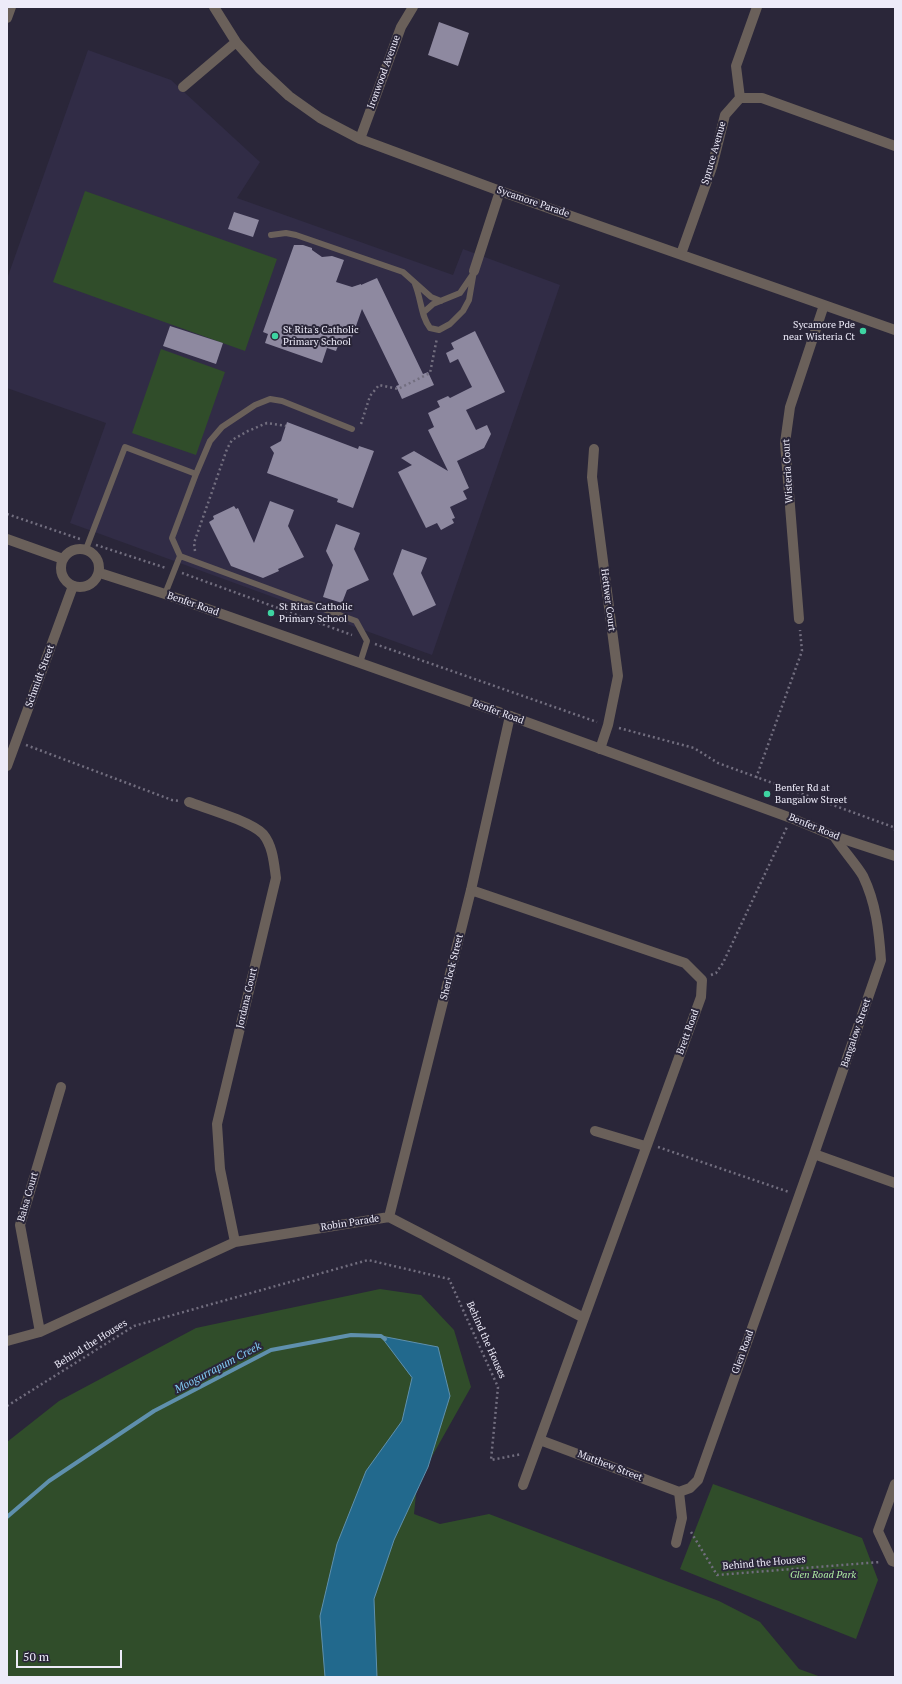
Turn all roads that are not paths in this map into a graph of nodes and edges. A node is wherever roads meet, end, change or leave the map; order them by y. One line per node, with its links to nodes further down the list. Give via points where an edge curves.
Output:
1 (11, 7): 5 (street)
2 (214, 7): 6 (street, Sycamore Parade)
3 (413, 7): 9 (street, Ironwood Avenue, via 400,27)
4 (757, 7): 8 (street, via 736,66)
5 (7, 18)
6 (236, 42): 7 (street); 9 (street, Sycamore Parade, via 288,96 320,118)
7 (184, 87)
8 (740, 98): 10 (street, via 762,98); 13 (street, Spruce Avenue, via 724,115 712,167)
9 (360, 139): 11 (street, Sycamore Parade)
10 (895, 146)
11 (500, 191): 13 (street, Sycamore Parade); 14 (street)
12 (271, 234): 15 (lane, via 296,235 403,272)
13 (681, 254): 17 (street, Sycamore Parade)
14 (474, 271): 16 (lane, via 460,293); 18 (lane, via 469,300 463,311 450,324 439,330 430,328 424,321)
15 (414, 282): 16 (lane, via 431,297); 18 (lane)
16 (441, 301): 18 (lane)
17 (824, 305): 19 (street, Sycamore Parade); 30 (street, Wisteria Court, via 790,407 785,443)
18 (424, 312)
19 (895, 330)
20 (352, 429): 22 (lane, via 270,398 222,427 210,441)
21 (594, 449): 33 (street, Hettwer Court, via 592,477 618,676 608,725)
22 (196, 474): 24 (lane, via 125,448); 25 (lane, via 172,538)
23 (7, 539): 26 (street)
24 (87, 546): 26 (street, via 70,552); 27 (street, via 99,561)
25 (180, 556): 29 (lane); 31 (lane, via 356,621 367,641)
26 (63, 559): 28 (street, via 61,573)
27 (100, 573): 28 (street, via 91,585 82,588); 29 (street, Benfer Road)
28 (73, 586): 34 (street, Schmidt Street)
29 (165, 594): 31 (street, Benfer Road)
30 (799, 619)
31 (360, 663): 32 (street, Benfer Road)
32 (510, 716): 33 (street, Benfer Road); 38 (street, Sherlock Street)
33 (600, 749): 36 (street, Benfer Road)
34 (7, 766)
35 (189, 802): 45 (street, Jordana Court, via 247,824 263,835 274,856 276,878 217,1124 220,1169)
36 (834, 836): 37 (street, Benfer Road); 42 (street, Bangalow Street, via 862,875 874,903 880,934 881,960)
37 (895, 856)
38 (471, 890): 41 (street, Brett Road, via 685,963 702,980 701,997); 44 (street, Sherlock Street)
39 (60, 1087): 47 (street, Balsa Court, via 20,1226)
40 (595, 1131): 41 (street)
41 (645, 1146): 46 (street, Brett Road)
42 (814, 1154): 43 (street); 52 (street, Glen Road, via 698,1480 690,1488)
43 (895, 1182)
44 (389, 1217): 45 (street, Robin Parade); 46 (street, Robin Parade)
45 (235, 1242): 47 (street, Robin Parade)
46 (584, 1318): 49 (street)
47 (40, 1332): 48 (street, Robin Parade)
48 (7, 1341)
49 (540, 1440): 51 (street); 52 (street, Matthew Street)
50 (895, 1484): 54 (street, via 878,1531)
51 (523, 1485)
52 (679, 1492): 53 (street, via 682,1518)
53 (676, 1543)
54 (893, 1561)

